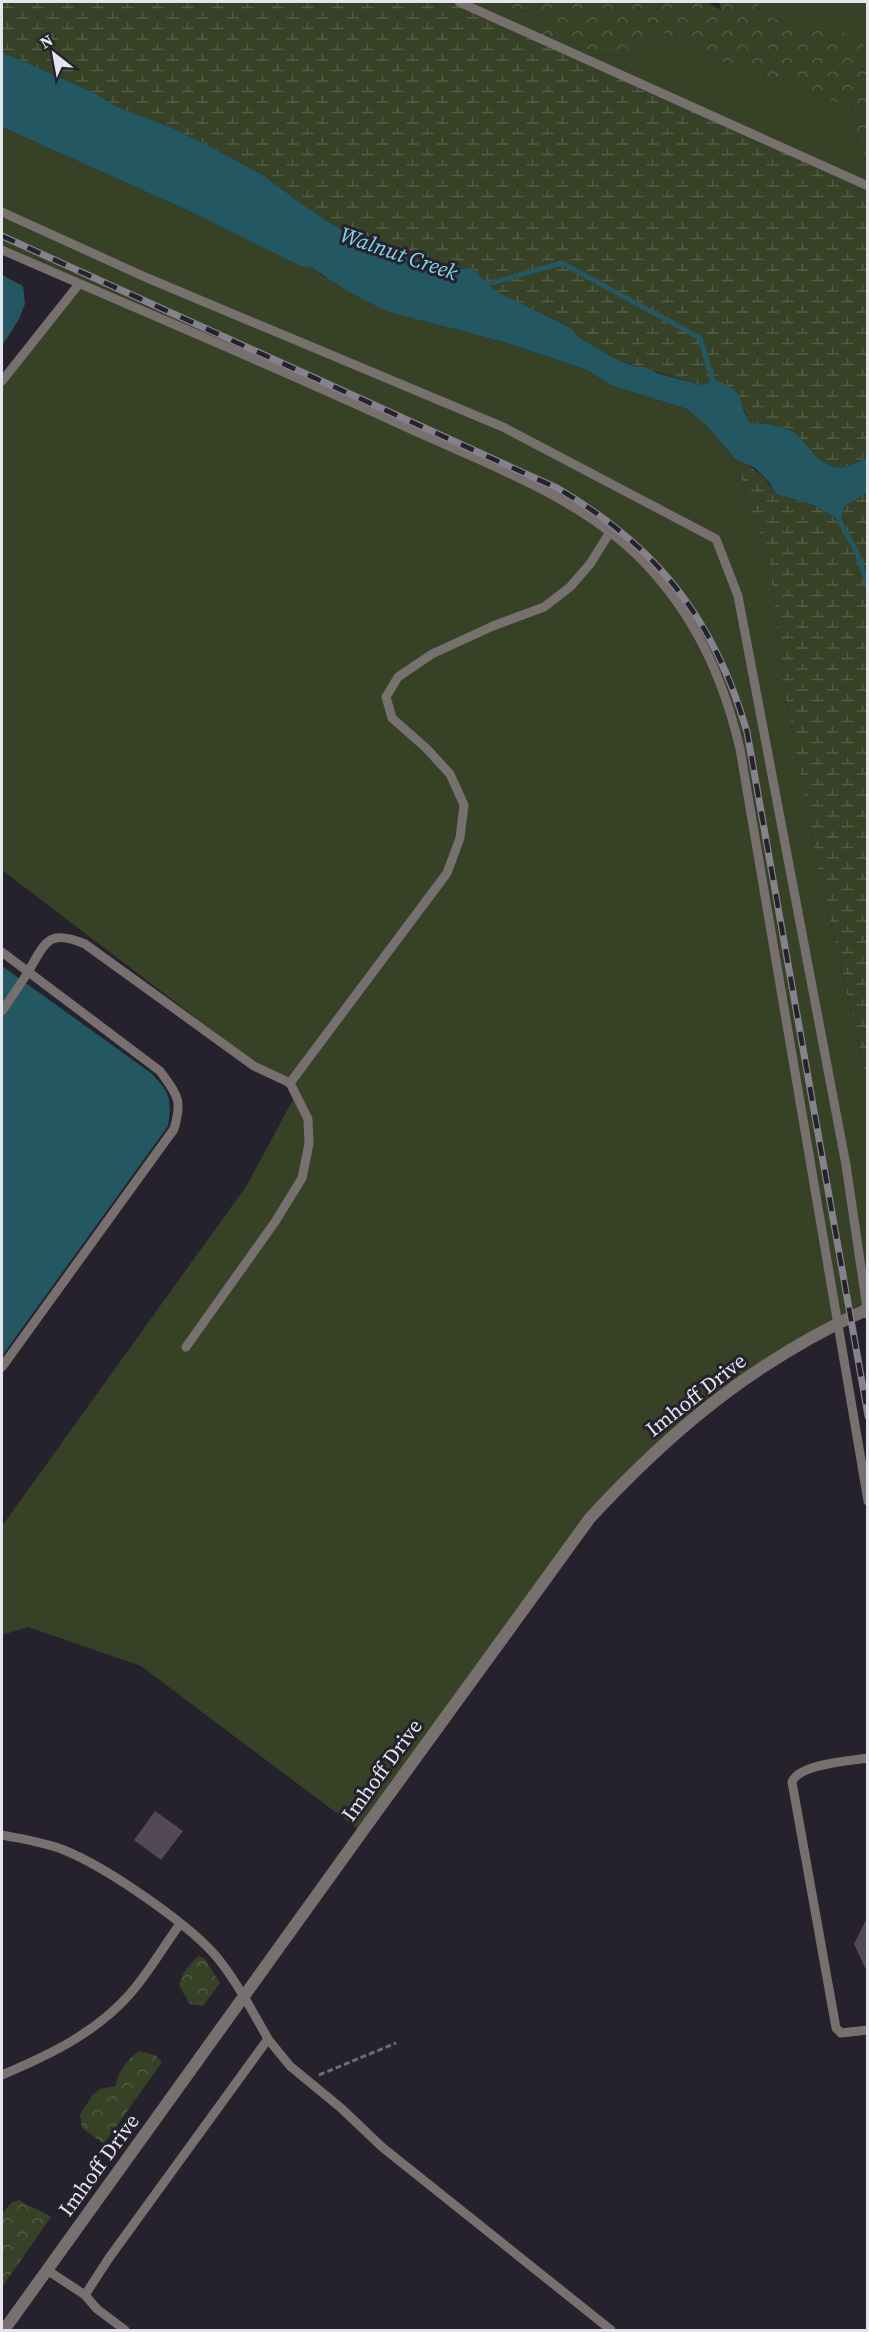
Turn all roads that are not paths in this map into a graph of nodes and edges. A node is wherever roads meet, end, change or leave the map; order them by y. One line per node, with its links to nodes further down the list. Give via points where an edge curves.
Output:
1 (459, 2): 2 (lane)
2 (867, 186)
3 (2, 212): 12 (lane, via 145,277 503,427 716,539 738,596 846,1165)
4 (2, 249): 5 (lane)
5 (79, 284): 6 (lane); 7 (lane, via 511,475 565,502)
6 (2, 381)
7 (610, 532): 11 (lane, via 590,564 544,607 432,654 398,676 386,697 392,718 450,774 464,805 460,838 447,873); 13 (lane, via 643,561 695,628 730,706)
8 (2, 952): 9 (lane)
9 (28, 973): 10 (lane); 11 (lane, via 44,944 68,937 85,944 254,1066); 15 (lane, via 160,1071 176,1093 180,1110 174,1129)
10 (2, 1011)
11 (291, 1083): 14 (lane, via 308,1119 309,1144 302,1178)
12 (867, 1311): 13 (street, Imhoff Drive)
13 (837, 1323): 16 (lane); 20 (street, Imhoff Drive, via 727,1391 634,1471 590,1518)
14 (186, 1347)
15 (2, 1366)
16 (867, 1501)
17 (867, 1758): 21 (lane, via 806,1769 792,1782 836,2028 841,2033)
18 (2, 1835): 19 (lane, via 64,1850 111,1876)
19 (180, 1924): 20 (lane, via 204,1943); 23 (lane, via 130,1994 112,2012 62,2048)
20 (244, 1995): 22 (lane); 24 (street, Imhoff Drive)
21 (867, 2030)
22 (268, 2039): 25 (lane); 28 (lane, via 290,2066 382,2147)
23 (2, 2075)
24 (47, 2270): 25 (lane); 26 (street, Imhoff Drive)
25 (85, 2295): 27 (lane)
26 (4, 2331)
27 (125, 2331)
28 (611, 2331)

